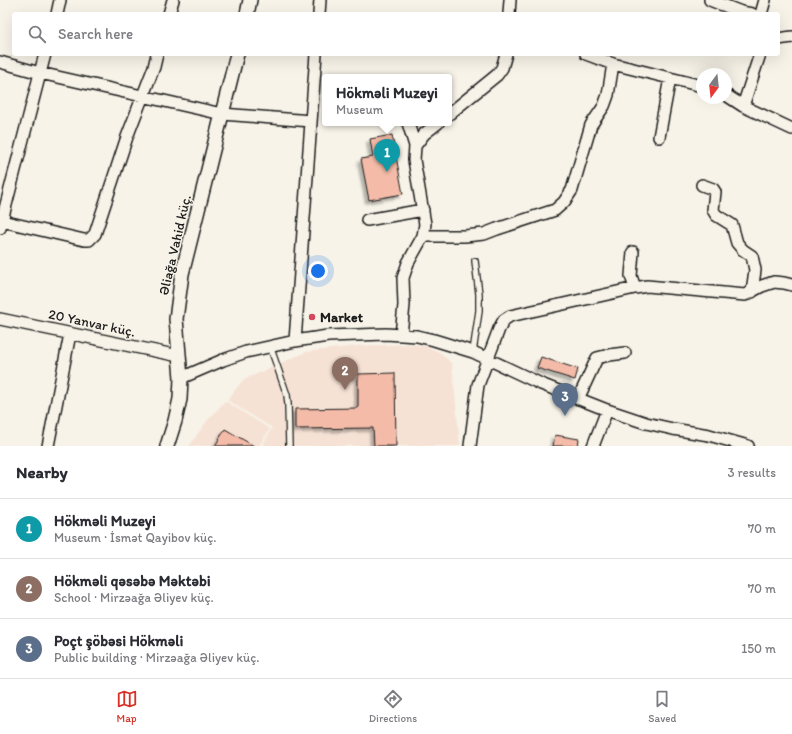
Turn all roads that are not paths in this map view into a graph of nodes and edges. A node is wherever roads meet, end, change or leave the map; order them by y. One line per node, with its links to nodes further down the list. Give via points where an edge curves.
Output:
1 (60, 0): 8 (street)
2 (173, 0): 9 (street)
3 (250, 0): 10 (street)
4 (320, 0): 11 (street)
5 (510, 0): 12 (street)
6 (710, 0): 13 (street)
7 (765, 0): 14 (street)
8 (57, 12)
9 (170, 12)
10 (247, 12)
11 (319, 12)
12 (509, 12)
13 (741, 12)
14 (762, 12)
15 (792, 37): 16 (street)
16 (780, 39)
17 (44, 56): 26 (street)
18 (156, 56): 29 (street)
19 (236, 56): 33 (street, Əliağa Vahid küç.)
20 (316, 56): 34 (street)
21 (505, 56): 32 (street, via 497,75)
22 (591, 56): 25 (street)
23 (759, 56): 31 (street)
24 (0, 62): 26 (street)
25 (613, 64): 27 (street); 44 (street, via 604,106 591,125 572,190 564,202 555,210 484,234)
26 (40, 73): 29 (street); 43 (street)
27 (670, 78): 28 (street); 38 (street)
28 (696, 84)
29 (142, 97): 33 (street); 43 (street, via 95,234 88,240)
30 (732, 99): 31 (street)
31 (743, 106): 37 (street)
32 (452, 112)
33 (222, 114): 34 (street); 57 (street, Əliağa Vahid küç., via 182,274 176,319)
34 (311, 121): 53 (street)
35 (409, 126): 39 (street)
36 (434, 126): 39 (street)
37 (792, 129)
38 (659, 137)
39 (415, 146): 41 (street, via 414,160)
40 (702, 185): 49 (street, via 713,188 713,210 716,215 732,225 737,242 752,256 755,270)
41 (423, 210): 42 (street); 44 (street)
42 (367, 220)
43 (1, 225)
44 (423, 236): 52 (street, via 403,278)
45 (633, 252): 48 (street, via 631,276)
46 (475, 261): 55 (lane, via 479,311)
47 (792, 285): 49 (street, via 774,282)
48 (635, 288): 49 (street, via 646,286 745,295); 58 (street, via 510,316 499,328)
49 (752, 292)
50 (0, 319): 51 (street, 20 Yanvar küç.)
51 (70, 334): 57 (street, 20 Yanvar küç.); 62 (street)
52 (401, 335): 53 (street, via 328,336); 55 (street, via 434,340)
53 (295, 341): 54 (street)
54 (270, 346): 59 (street, via 223,360); 64 (lane, via 287,395)
55 (472, 352): 58 (street)
56 (625, 353): 60 (street, via 597,358)
57 (178, 356): 59 (street, Əliağa Vahid küç.)
58 (487, 359): 60 (street); 65 (street, via 478,385)
59 (181, 378): 63 (street, Əliağa Vahid küç., via 179,408)
60 (578, 398): 61 (street)
61 (607, 410): 66 (street); 67 (street, via 646,423 709,435)
62 (48, 446)
63 (167, 446)
64 (289, 446)
65 (470, 446)
66 (593, 446)
67 (748, 446)

